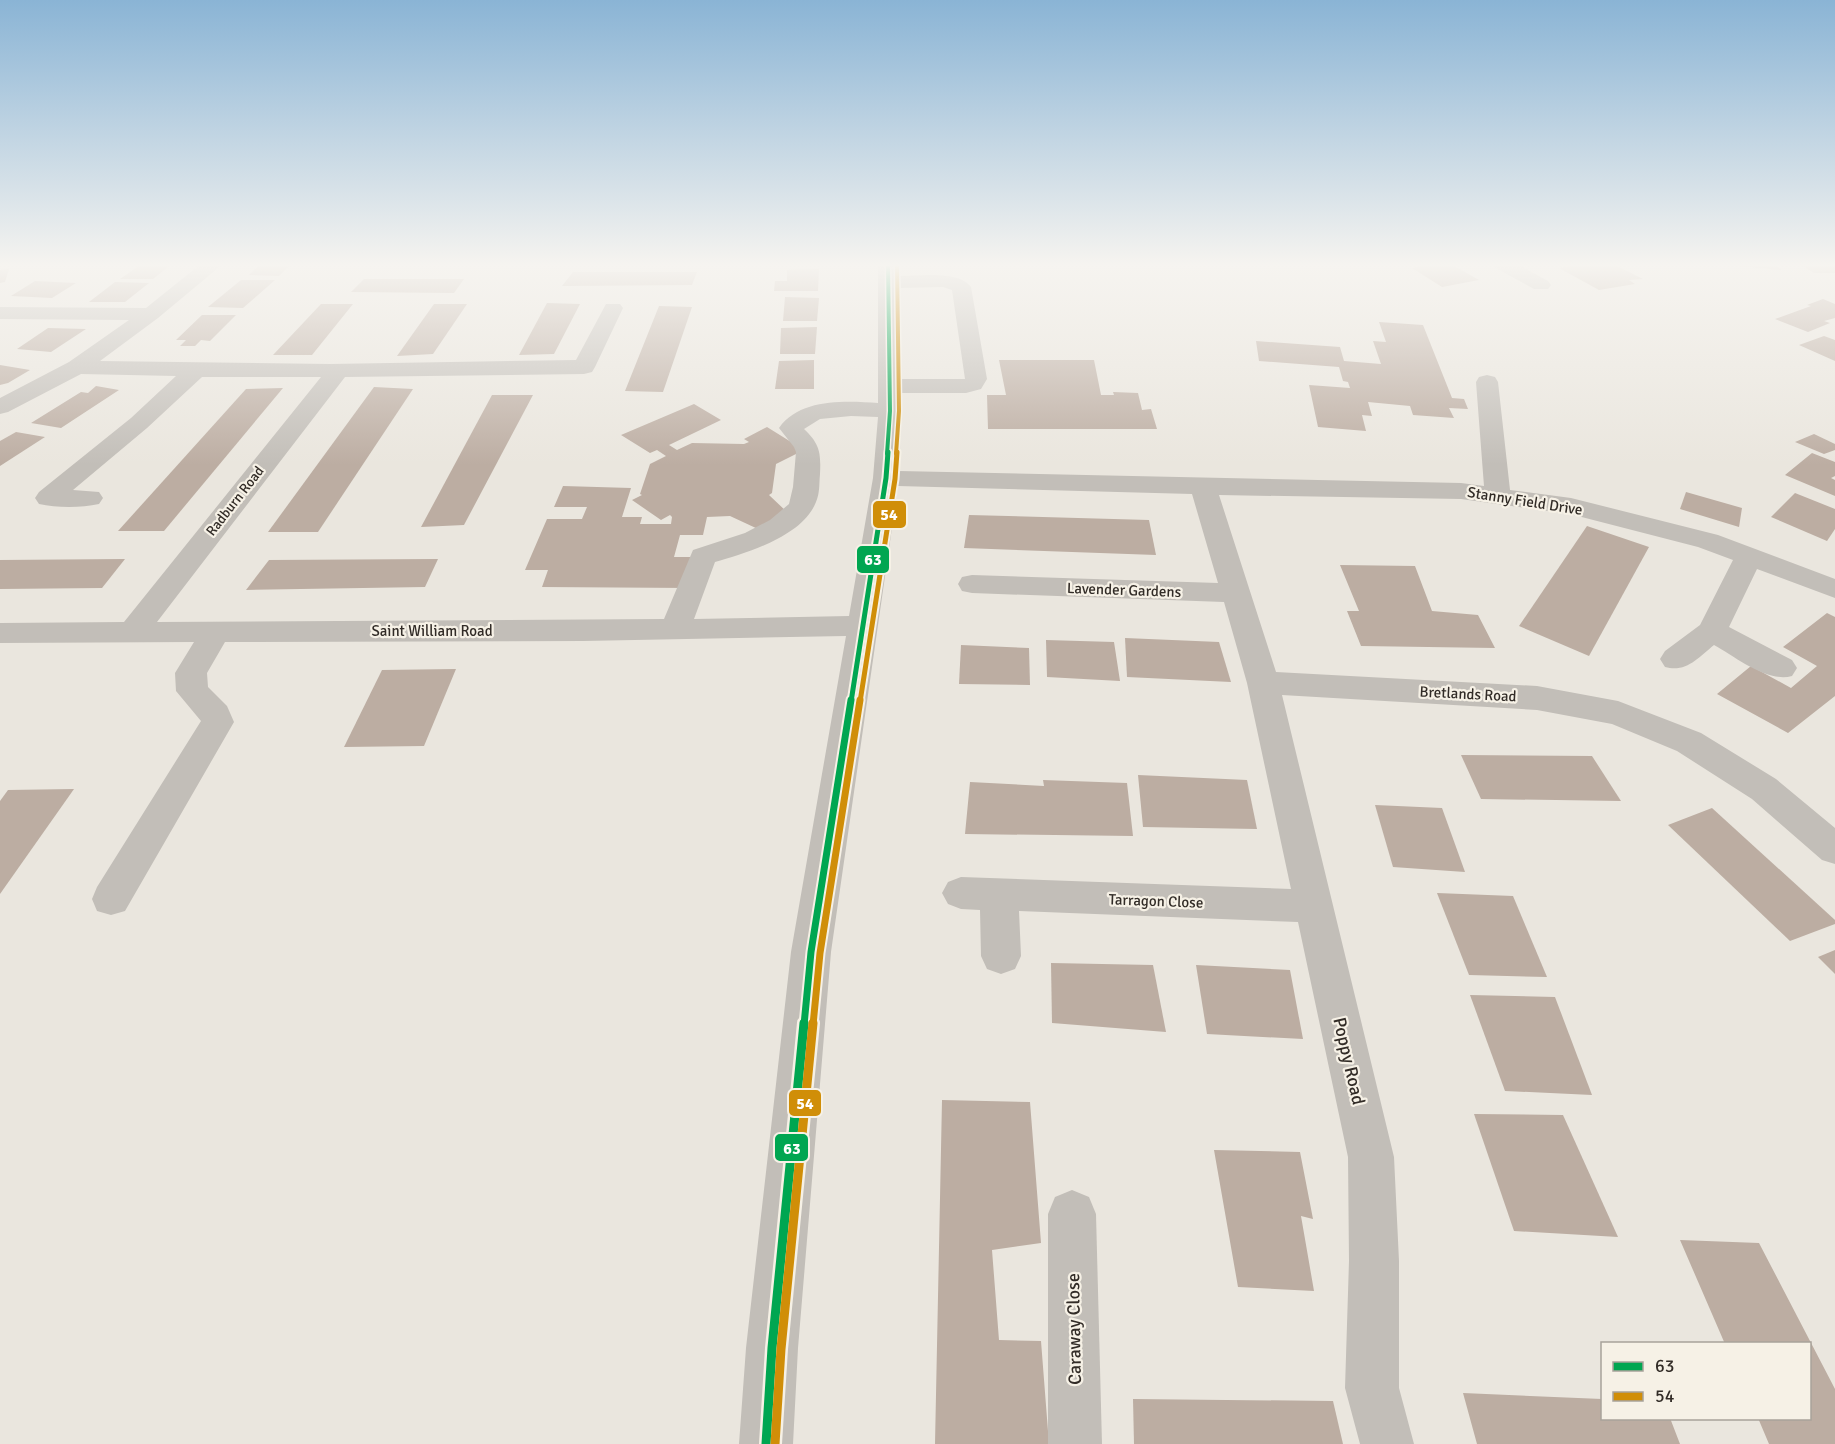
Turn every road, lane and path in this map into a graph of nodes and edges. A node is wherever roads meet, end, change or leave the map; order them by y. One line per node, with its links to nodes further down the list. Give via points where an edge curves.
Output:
1 (129, 330): 5 (street)
2 (602, 330): 7 (street, via 584,367)
3 (889, 330): 9 (street)
4 (968, 330): 9 (street, via 974,384)
5 (76, 367): 6 (street); 10 (street)
6 (195, 371): 7 (street); 14 (street, via 48,498)
7 (337, 372): 21 (street, Radburn Road)
8 (1487, 382): 13 (street)
9 (890, 399): 11 (street); 20 (street, via 809,414 797,421 791,428 794,436 806,445 808,457 807,488 801,508 783,523 736,548 703,556)
10 (0, 407)
11 (886, 478): 12 (street, Stanny Field Drive); 19 (street)
12 (1203, 487): 13 (street, Stanny Field Drive, via 1461,491); 18 (street)
13 (1498, 496): 15 (street, Stanny Field Drive, via 1571,506 1708,542)
14 (90, 498)
15 (1749, 557): 17 (street, Stanny Field Drive); 23 (street)
16 (972, 584): 18 (street, Lavender Gardens, via 1012,596)
17 (1835, 590)
18 (1235, 593): 27 (street)
19 (864, 626): 20 (street, Saint William Road); 35 (street, via 811,952)
20 (675, 629): 22 (street, Saint William Road)
21 (134, 631): 22 (street, Saint William Road); 24 (street, Saint William Road)
22 (217, 631): 31 (street, via 191,674 192,691 218,722)
23 (1712, 631): 25 (street); 26 (street)
24 (0, 633)
25 (1676, 659)
26 (1781, 668)
27 (1263, 683): 28 (street, Bretlands Road, via 1537,698 1618,713 1689,742 1755,783); 32 (street, Poppy Road)
28 (1835, 849)
29 (961, 893): 30 (street, Tarragon Close)
30 (999, 895): 32 (street, Tarragon Close); 33 (street)
31 (111, 899)
32 (1314, 906): 37 (street, Poppy Road, via 1371,1157 1372,1388)
33 (1001, 956)
34 (1072, 1214): 36 (street, Caraway Close)
35 (766, 1444)
36 (1076, 1444)
37 (1387, 1444)

